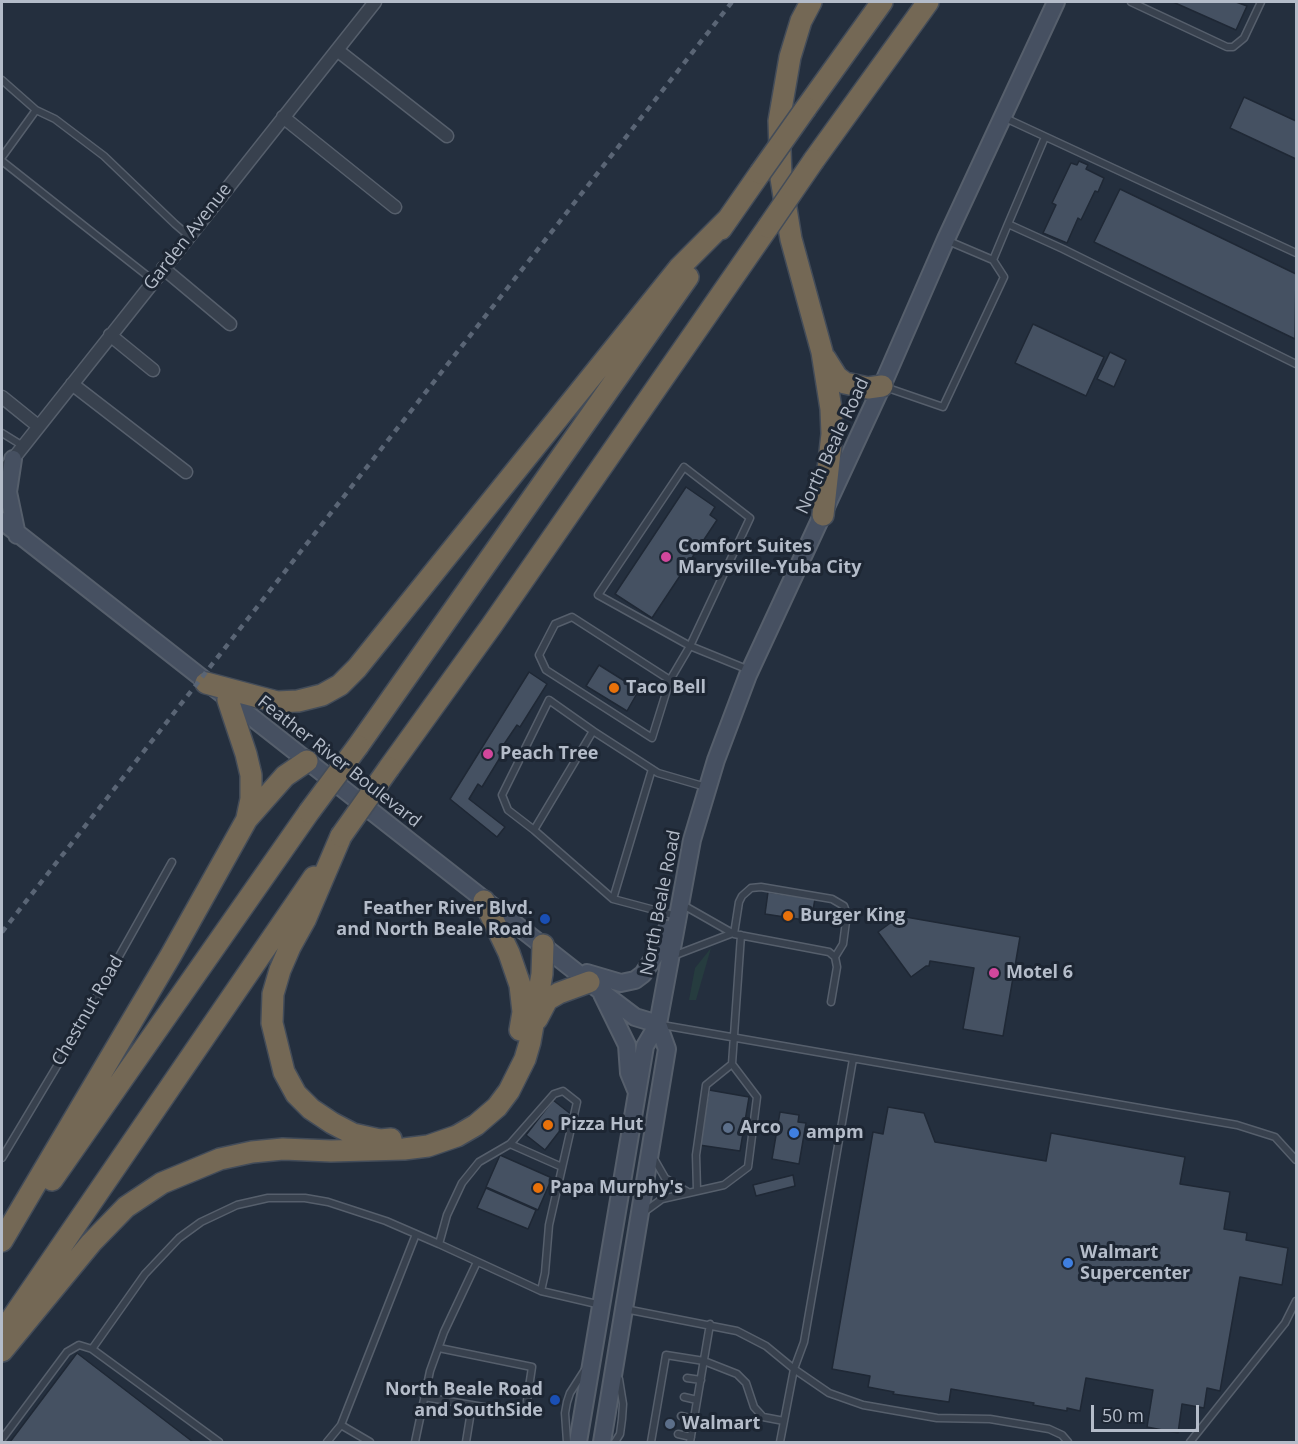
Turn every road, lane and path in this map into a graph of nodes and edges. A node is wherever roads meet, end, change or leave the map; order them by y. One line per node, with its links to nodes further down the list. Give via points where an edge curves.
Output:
1 (375, 2): 8 (street, Garden Avenue)
2 (811, 2): 27 (highway, via 790,57 779,121 791,239)
3 (882, 2): 17 (highway, bridge)
4 (928, 2): 52 (highway, bridge)
5 (1056, 2): 12 (main road, North Beale Road)
6 (1131, 2): 7 (lane, via 1227,47 1244,38)
7 (1261, 2)
8 (337, 50): 11 (street, Garden Avenue); 13 (street)
9 (2, 80): 10 (lane)
10 (36, 110): 15 (lane); 19 (lane, via 55,119 104,156)
11 (283, 117): 16 (street); 19 (street, Garden Avenue)
12 (1002, 117): 14 (lane); 20 (main road, North Beale Road)
13 (447, 136)
14 (1045, 137): 18 (lane); 21 (lane)
15 (2, 159): 24 (lane)
16 (395, 207)
17 (728, 219): 44 (highway, via 679,268 340,685 316,697 277,702); 81 (highway, bridge)
18 (1008, 224): 22 (lane); 28 (lane)
19 (189, 236): 23 (street, Garden Avenue)
20 (946, 240): 22 (lane); 31 (main road, North Beale Road)
21 (1296, 253)
22 (993, 260): 31 (lane, via 1004,277 944,407)
23 (164, 268): 24 (street, Garden Avenue); 25 (street)
24 (154, 281): 26 (street, Garden Avenue)
25 (230, 324)
26 (110, 335): 29 (street); 30 (street, Garden Avenue)
27 (822, 352): 31 (highway, via 845,383 867,388); 38 (highway, via 832,434)
28 (1296, 364)
29 (153, 370)
30 (72, 384): 33 (street, Garden Avenue); 36 (street)
31 (882, 386): 38 (main road, North Beale Road)
32 (2, 397): 33 (street)
33 (39, 426): 35 (street, Garden Avenue)
34 (2, 433): 35 (lane)
35 (12, 456): 37 (street, Garden Avenue); 40 (main road)
36 (186, 472)
37 (2, 473)
38 (823, 514): 42 (main road, North Beale Road)
39 (2, 521): 40 (main road, Feather River Boulevard)
40 (9, 537): 44 (main road, Feather River Boulevard)
41 (690, 646): 41 (lane, via 750,518 684,467 597,595); 42 (lane); 43 (lane)
42 (750, 670): 49 (main road, North Beale Road)
43 (670, 680): 43 (lane, via 572,617 555,624 539,656 546,670 652,738)
44 (206, 683): 45 (main road, Feather River Boulevard)
45 (228, 700): 47 (main road, Feather River Boulevard); 50 (highway, via 251,775)
46 (593, 731): 48 (lane); 51 (lane); 51 (lane, via 549,700 502,795 508,810)
47 (307, 761): 50 (highway, via 285,776); 55 (main road, Feather River Boulevard)
48 (652, 769): 49 (lane); 54 (lane)
49 (707, 787): 56 (main road, North Beale Road)
50 (247, 819): 79 (highway)
51 (534, 830): 54 (lane)
52 (341, 836): 55 (highway, via 280,970 273,994 272,1023 284,1072 296,1094 311,1109 353,1134 380,1140 405,1139 465,1117 492,1093 512,1060 523,1012 520,985); 88 (highway)
53 (172, 862): 72 (lane, Chestnut Road)
54 (614, 899): 56 (lane)
55 (484, 901): 58 (main road, Feather River Boulevard)
56 (676, 909): 57 (lane); 60 (main road, North Beale Road); 61 (main road, via 658,951 635,980 608,981)
57 (736, 934): 59 (lane, via 829,952); 59 (lane, via 739,902 751,888 832,899 844,906 847,914 843,944); 60 (lane); 66 (lane)
58 (543, 945): 61 (main road, Feather River Boulevard); 65 (highway)
59 (835, 957): 63 (lane)
60 (670, 958): 64 (main road, North Beale Road)
61 (571, 967): 62 (main road, Feather River Boulevard)
62 (595, 986): 64 (main road, Feather River Boulevard, via 635,1017); 65 (highway, via 559,993 547,1000); 69 (main road, via 627,1045 629,1073)
63 (831, 1002)
64 (658, 1024): 66 (lane); 69 (main road, North Beale Road, via 645,1046); 71 (main road, North Beale Road, via 667,1049)
65 (533, 1028): 91 (highway, via 525,1059 509,1091 490,1113 458,1136 428,1146 385,1150 252,1152 220,1159 162,1183 126,1207 91,1243)
66 (733, 1038): 67 (lane); 68 (lane)
67 (854, 1059): 73 (lane, via 1237,1125 1275,1137); 95 (lane, via 804,1342)
68 (732, 1064): 75 (lane, via 706,1085 696,1155); 75 (lane, via 757,1097 748,1167 724,1185)
69 (637, 1092): 85 (main road, North Beale Road)
70 (510, 1144): 74 (lane); 74 (lane, via 554,1094 563,1091 577,1102); 80 (lane, via 479,1162 462,1183)
71 (649, 1152): 76 (lane, via 665,1178); 77 (main road, North Beale Road)
72 (2, 1158)
73 (1296, 1160)
74 (562, 1167): 83 (lane, via 549,1225)
75 (697, 1190): 76 (lane)
76 (688, 1192): 77 (lane, via 662,1199)
77 (638, 1216): 86 (main road, North Beale Road)
78 (416, 1234): 80 (lane); 90 (lane, via 328,1202 305,1198 268,1198 237,1205 201,1222 179,1238 145,1274); 111 (lane)
79 (2, 1241)
80 (439, 1244): 82 (lane)
81 (2, 1252)
82 (477, 1262): 83 (lane); 89 (lane)
83 (541, 1291): 85 (lane)
84 (1296, 1301): 129 (lane, via 1284,1323)
85 (601, 1305): 92 (main road, North Beale Road)
86 (624, 1309): 87 (lane); 94 (main road, North Beale Road)
87 (710, 1324): 93 (lane); 95 (lane, via 753,1338)
88 (2, 1334)
89 (439, 1348): 102 (lane); 105 (lane, via 532,1367 525,1414)
90 (92, 1349): 115 (lane, via 78,1345 67,1352); 117 (lane)
91 (2, 1351)
92 (592, 1360): 122 (lane, via 567,1402); 123 (main road, North Beale Road)
93 (704, 1361): 96 (lane, via 666,1354); 99 (lane); 110 (lane, via 737,1374 746,1383 754,1407 763,1417)
94 (615, 1363): 124 (main road, North Beale Road); 125 (lane, via 623,1404 620,1434)
95 (794, 1369): 110 (lane); 128 (lane, via 829,1393 862,1405 938,1418 971,1417 1049,1429)
96 (663, 1372): 97 (lane); 100 (lane)
97 (672, 1374)
98 (687, 1378): 99 (lane)
99 (700, 1380): 104 (lane)
100 (660, 1392): 101 (lane); 106 (lane)
101 (668, 1394)
102 (424, 1397): 105 (lane); 120 (lane)
103 (684, 1397): 104 (lane)
104 (697, 1400): 109 (lane)
105 (472, 1405): 121 (lane)
106 (657, 1411): 107 (lane); 112 (lane)
107 (664, 1413)
108 (681, 1416): 109 (lane)
109 (694, 1419): 116 (lane)
110 (784, 1421): 127 (lane)
111 (341, 1425): 118 (lane); 119 (lane)
112 (654, 1429): 113 (lane); 126 (lane)
113 (661, 1431)
114 (678, 1434): 116 (lane)
115 (2, 1439)
116 (691, 1440)
117 (219, 1443)
118 (327, 1443)
119 (370, 1443)
120 (415, 1443)
121 (466, 1443)
122 (567, 1443)
123 (578, 1443)
124 (602, 1443)
125 (615, 1443)
126 (651, 1443)
127 (780, 1443)
128 (1068, 1443)
129 (1190, 1443)

